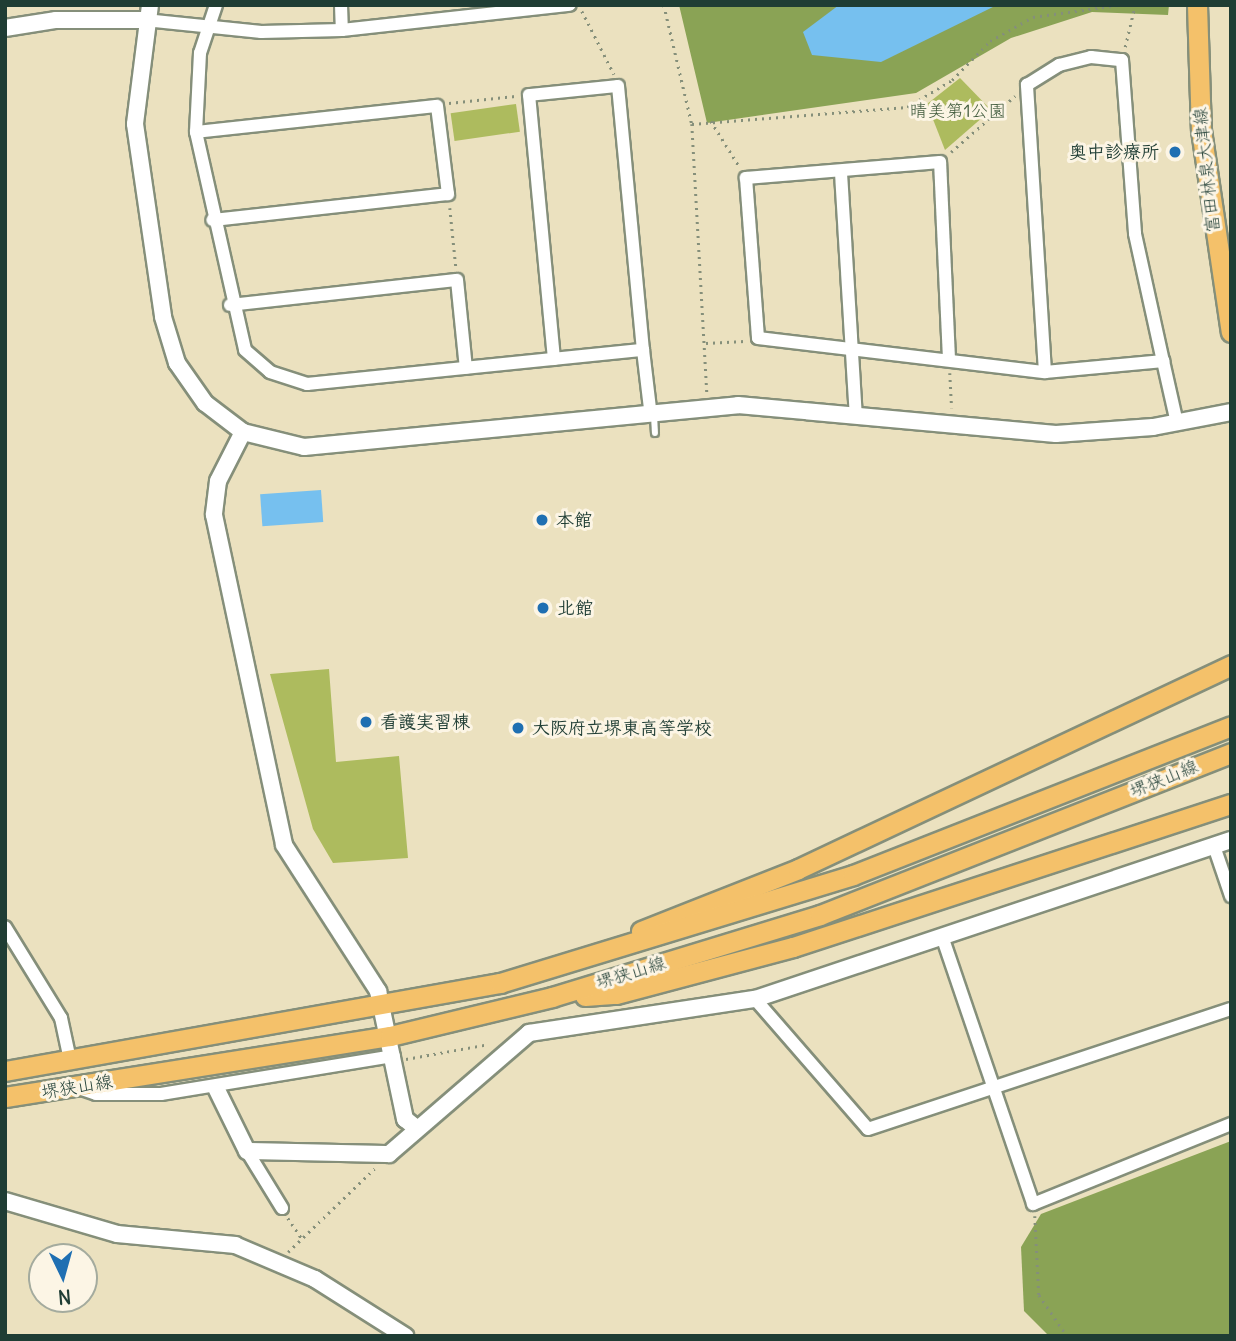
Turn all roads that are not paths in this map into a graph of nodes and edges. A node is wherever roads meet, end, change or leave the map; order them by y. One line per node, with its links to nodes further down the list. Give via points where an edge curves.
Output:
1 (216, 5): 7 (street)
2 (341, 5): 9 (street)
3 (570, 5): 5 (street)
4 (1197, 5): 14 (main road, 富田林泉大津線, via 1202,142)
5 (460, 11): 9 (street)
6 (147, 13): 7 (street); 8 (street, via 56,19); 26 (street, via 135,124 138,173 163,317 177,363 205,403)
7 (208, 24): 9 (street, via 261,32); 10 (street, via 200,54)
8 (5, 28)
9 (342, 30)
10 (196, 132): 12 (street); 12 (street, via 437,106 448,194)
11 (842, 173): 15 (street); 15 (street, via 746,178 758,338); 18 (street, via 940,162)
12 (212, 220): 13 (street)
13 (230, 305): 20 (street, via 245,350 270,372 307,384); 20 (street, via 457,280)
14 (1231, 332)
15 (853, 349): 18 (street); 24 (street)
16 (643, 350): 17 (street); 17 (street, via 618,86 529,95); 22 (street)
17 (554, 359): 20 (street)
18 (949, 359): 21 (street)
19 (1163, 361): 21 (street); 21 (street, via 1135,234 1122,60 1091,57 1059,65 1027,85); 25 (street)
20 (466, 368)
21 (1045, 372)
22 (652, 409): 24 (street, via 738,405); 26 (street, via 304,447); 27 (lane)
23 (1231, 412): 25 (street)
24 (856, 415): 25 (street, via 1056,434)
25 (1177, 423)
26 (243, 432): 40 (street, via 218,481 214,515 284,845)
27 (655, 433)
28 (1231, 665): 37 (main road, via 798,869)
29 (1231, 726): 37 (main road, 堺狭山線, via 853,875)
30 (1231, 753): 38 (main road, 堺狭山線, via 820,915)
31 (1231, 804): 38 (main road, via 793,947 616,994)
32 (1231, 840): 33 (street)
33 (1214, 846): 34 (street); 36 (street)
34 (1231, 897)
35 (5, 927): 44 (street, via 61,1018)
36 (942, 936): 39 (street); 48 (street)
37 (552, 967): 40 (main road, 堺狭山線)
38 (552, 997): 42 (main road, 堺狭山線)
39 (755, 999): 48 (street, via 868,1129); 51 (street, via 513,1040)
40 (383, 1008): 42 (street); 44 (main road, 堺狭山線)
41 (1231, 1009): 48 (street)
42 (390, 1036): 43 (street); 46 (main road, 堺狭山線)
43 (399, 1058): 47 (street); 51 (street, via 405,1119)
44 (70, 1060): 45 (main road, 堺狭山線)
45 (5, 1071)
46 (76, 1087): 47 (street, via 96,1094); 49 (main road, 堺狭山線)
47 (216, 1088): 52 (street)
48 (994, 1090): 50 (street, via 1033,1204)
49 (5, 1097)
50 (1231, 1124)
51 (416, 1128): 52 (street, via 389,1154)
52 (247, 1151): 54 (street)
53 (5, 1201): 55 (street, via 117,1234 235,1245 277,1263)
54 (282, 1208)
55 (405, 1336)

